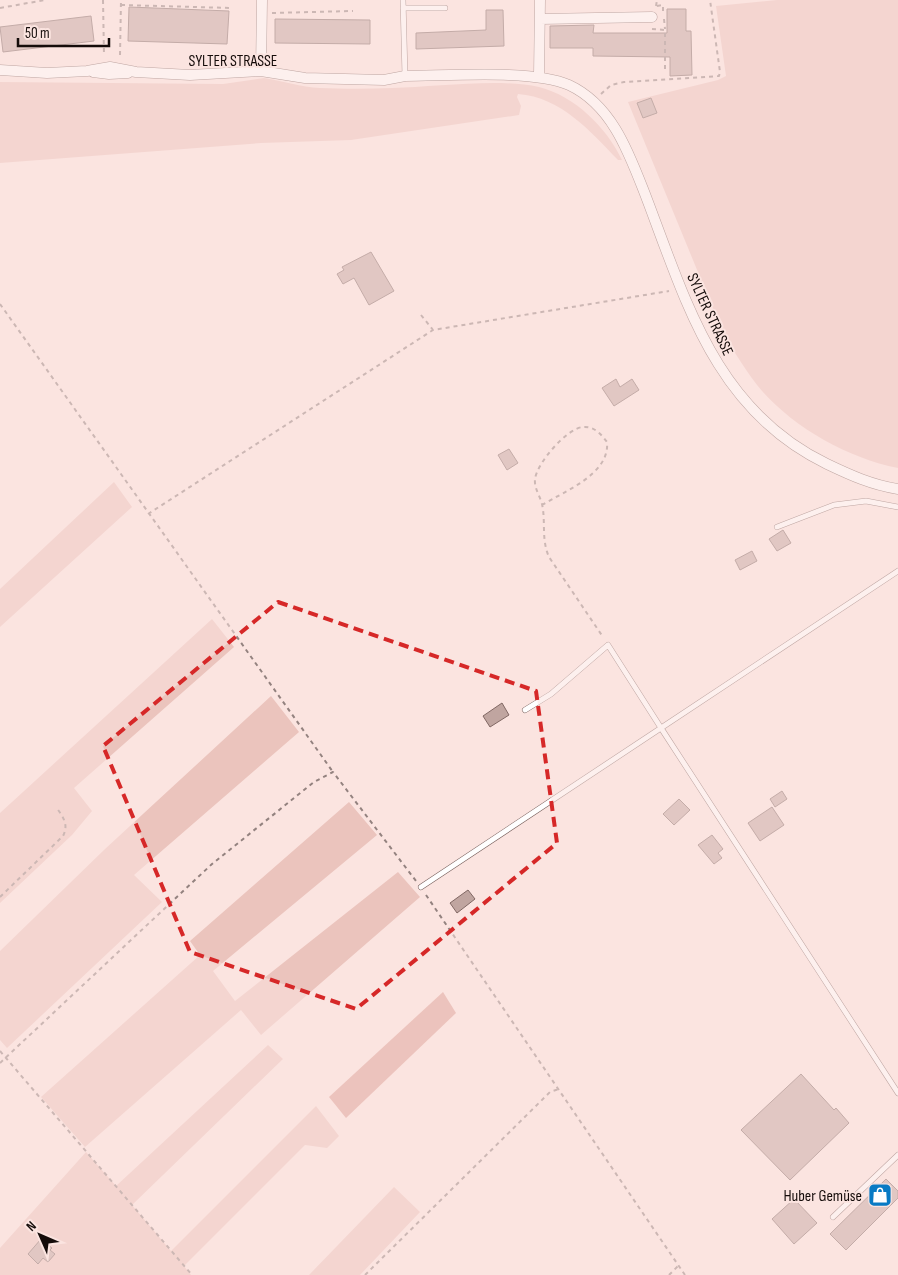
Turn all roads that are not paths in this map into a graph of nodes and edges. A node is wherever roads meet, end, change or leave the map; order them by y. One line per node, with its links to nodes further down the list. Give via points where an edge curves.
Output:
1 (262, 0): 9 (street)
2 (403, 0): 4 (lane)
3 (540, 0): 7 (street)
4 (403, 8): 5 (lane); 10 (lane)
5 (445, 8)
6 (652, 17): 7 (street)
7 (540, 19): 11 (street)
8 (0, 70): 9 (street, SYLTER STRASSE, via 190,75)
9 (261, 71): 10 (street, SYLTER STRASSE, via 305,78 384,80)
10 (405, 76): 11 (street, SYLTER STRASSE)
11 (539, 76): 12 (street, SYLTER STRASSE, via 592,103 609,119 629,153 707,348 749,408 809,456 862,480)
12 (898, 489)
13 (898, 507): 14 (lane, via 866,501 834,505)
14 (777, 527)
15 (898, 571): 17 (lane)
16 (525, 710): 17 (lane, via 551,694 608,645)
17 (661, 728): 18 (lane); 19 (lane)
18 (421, 887)
19 (898, 1093)
20 (898, 1155): 21 (lane)
21 (833, 1217)

